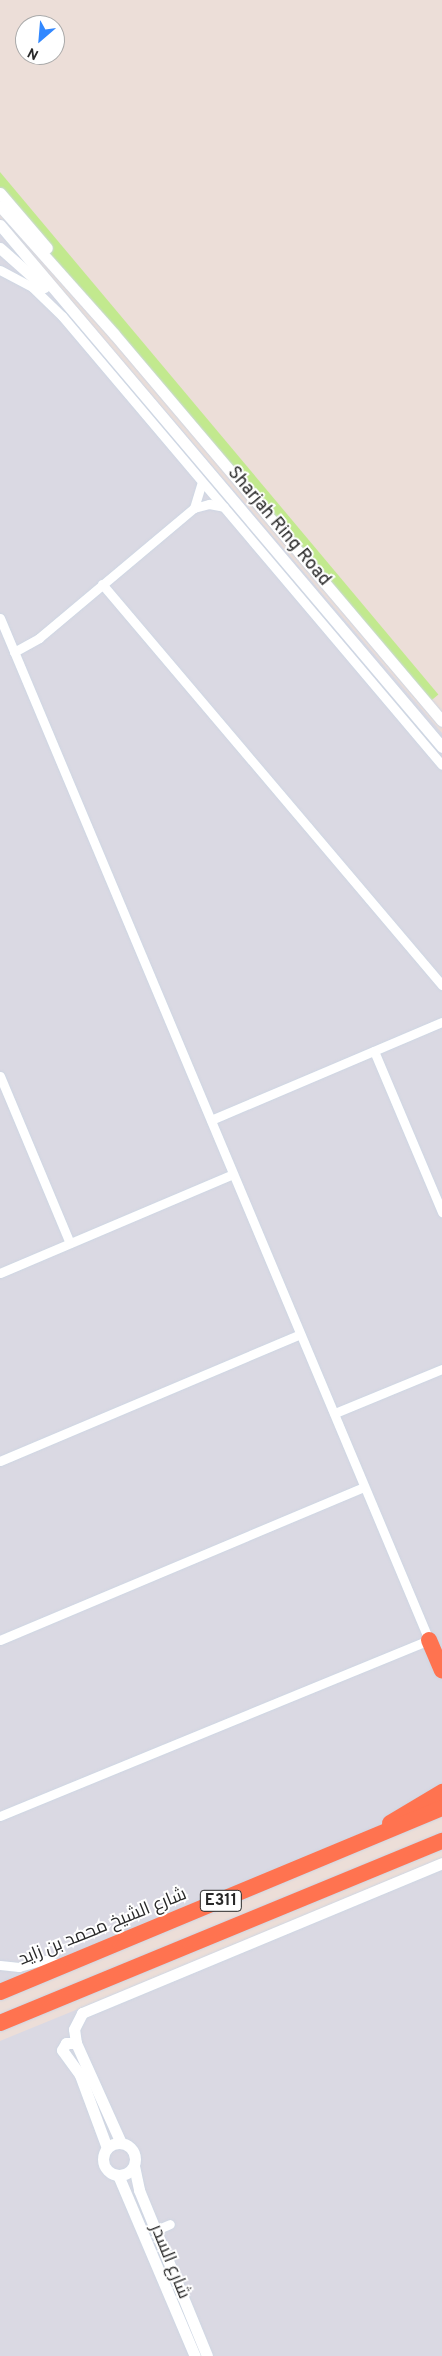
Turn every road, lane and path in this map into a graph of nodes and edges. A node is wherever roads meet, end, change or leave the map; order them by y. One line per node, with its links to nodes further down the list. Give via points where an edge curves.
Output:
1 (0, 193): 6 (street)
2 (0, 206): 6 (street)
3 (0, 226): 7 (street)
4 (0, 248): 7 (street)
5 (0, 270): 8 (street, via 21,279 52,306)
6 (114, 334): 14 (street, Sharjah Ring Road)
7 (102, 344): 15 (street)
8 (202, 482): 9 (street); 10 (street)
9 (224, 507): 10 (street, via 209,504); 16 (street)
10 (194, 508): 11 (street)
11 (102, 584): 13 (street, via 39,638); 17 (street)
12 (0, 618): 13 (street)
13 (14, 652): 21 (street)
14 (442, 721)
15 (442, 747)
16 (442, 765)
17 (442, 985)
18 (442, 1022): 19 (street)
19 (374, 1051): 21 (street); 23 (street)
20 (0, 1076): 24 (street)
21 (211, 1120): 22 (street)
22 (232, 1174): 24 (street); 26 (street)
23 (442, 1212)
24 (70, 1243): 25 (street)
25 (0, 1272)
26 (300, 1334): 28 (street); 29 (street)
27 (442, 1369): 28 (street)
28 (335, 1413): 30 (street)
29 (0, 1461)
30 (364, 1487): 31 (street); 32 (street)
31 (0, 1640)
32 (429, 1640): 33 (highway); 36 (street)
33 (442, 1670)
34 (442, 1792): 37 (highway, via 397,1817)
35 (442, 1808): 37 (highway, شارع الشيخ محمد بن زايد / E311)
36 (0, 1816)
37 (379, 1835): 43 (highway, شارع الشيخ محمد بن زايد / E311)
38 (442, 1841): 40 (highway, E311)
39 (442, 1854): 40 (highway)
40 (393, 1862): 45 (highway, E311)
41 (442, 1863): 46 (street, via 86,2010 75,2024)
42 (0, 1965): 43 (street, via 12,1968 46,1960)
43 (65, 1966): 44 (highway, شارع الشيخ محمد بن زايد / E311)
44 (0, 1992)
45 (0, 2023)
46 (76, 2043): 47 (street); 48 (street, via 66,2043 62,2050 80,2075)
47 (121, 2143): 48 (street); 49 (street, via 134,2154)
48 (108, 2148): 50 (street, via 104,2163)
49 (134, 2166): 50 (street); 52 (street, شارع السدر)
50 (118, 2175): 53 (street, شارع السدر)
51 (170, 2224): 52 (street)
52 (156, 2230): 54 (street, شارع السدر)
53 (195, 2356)
54 (207, 2356)

